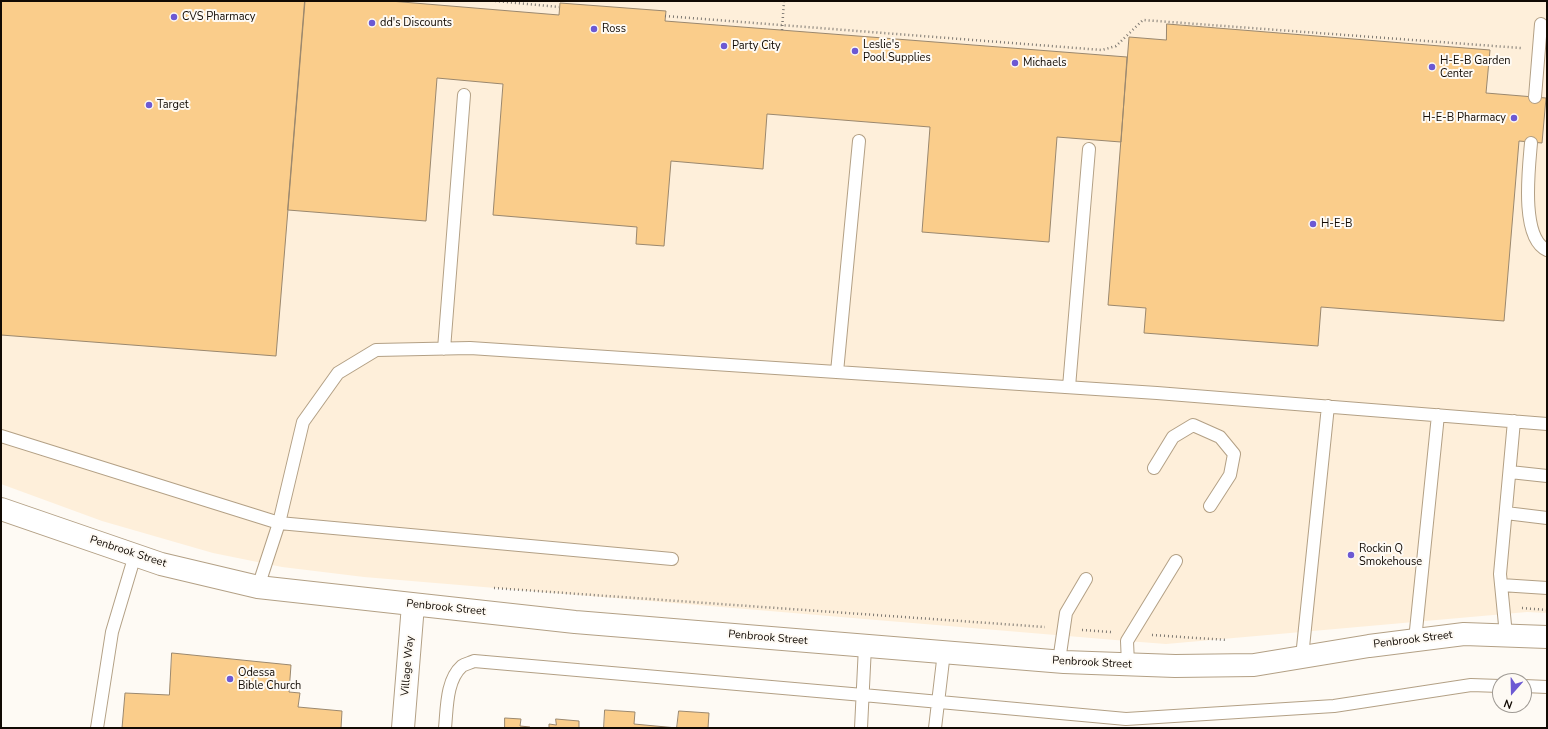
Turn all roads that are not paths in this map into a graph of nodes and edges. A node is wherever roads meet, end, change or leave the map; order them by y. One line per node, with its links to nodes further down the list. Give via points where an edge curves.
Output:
1 (1541, 24): 3 (lane)
2 (464, 95): 8 (lane)
3 (1535, 97)
4 (859, 141): 9 (lane)
5 (1531, 143): 7 (lane, via 1528,203 1532,232)
6 (1089, 149): 10 (lane)
7 (1547, 250)
8 (444, 349): 9 (lane, via 470,348); 23 (lane, via 376,350 338,373 303,422)
9 (837, 372): 10 (lane)
10 (1069, 387): 11 (lane)
11 (1328, 406): 12 (lane); 37 (lane)
12 (1438, 415): 13 (lane); 34 (lane)
13 (1514, 421): 14 (lane); 17 (lane)
14 (1547, 424)
15 (1, 436): 23 (lane)
16 (1154, 468): 19 (lane, via 1173,437 1193,425 1220,437 1234,454 1230,475)
17 (1510, 472): 18 (lane); 21 (lane)
18 (1547, 476)
19 (1210, 506)
20 (1, 509): 24 (street, Penbrook Street)
21 (1506, 514): 22 (lane); 28 (lane)
22 (1547, 518)
23 (279, 523): 25 (lane); 29 (lane)
24 (135, 555): 29 (street, Penbrook Street, via 161,564); 45 (lane, via 112,632)
25 (672, 559)
26 (1176, 561): 39 (lane, via 1127,641)
27 (1086, 579): 38 (lane, via 1066,613)
28 (1501, 585): 30 (lane); 32 (lane)
29 (258, 587): 31 (street, Penbrook Street)
30 (1547, 588)
31 (412, 605): 35 (street, Penbrook Street, via 575,622); 46 (street, Village Way)
32 (1506, 635): 33 (street, Penbrook Street); 34 (street, Penbrook Street, via 1464,634)
33 (1547, 637)
34 (1414, 640): 37 (street, Penbrook Street)
35 (865, 646): 36 (street, Penbrook Street); 43 (lane)
36 (944, 652): 38 (street, Penbrook Street); 44 (lane)
37 (1302, 657): 39 (street, Penbrook Street, via 1254,665)
38 (1059, 662): 39 (street, Penbrook Street)
39 (1128, 664)
40 (1492, 686): 44 (lane, via 1470,685 1334,706 1126,719)
41 (1532, 686): 42 (lane)
42 (1547, 687)
43 (863, 695): 44 (lane); 47 (lane, via 474,661 462,666 452,680 448,692); 48 (lane)
44 (939, 702): 49 (lane)
45 (97, 728)
46 (403, 728)
47 (445, 728)
48 (861, 728)
49 (935, 728)

